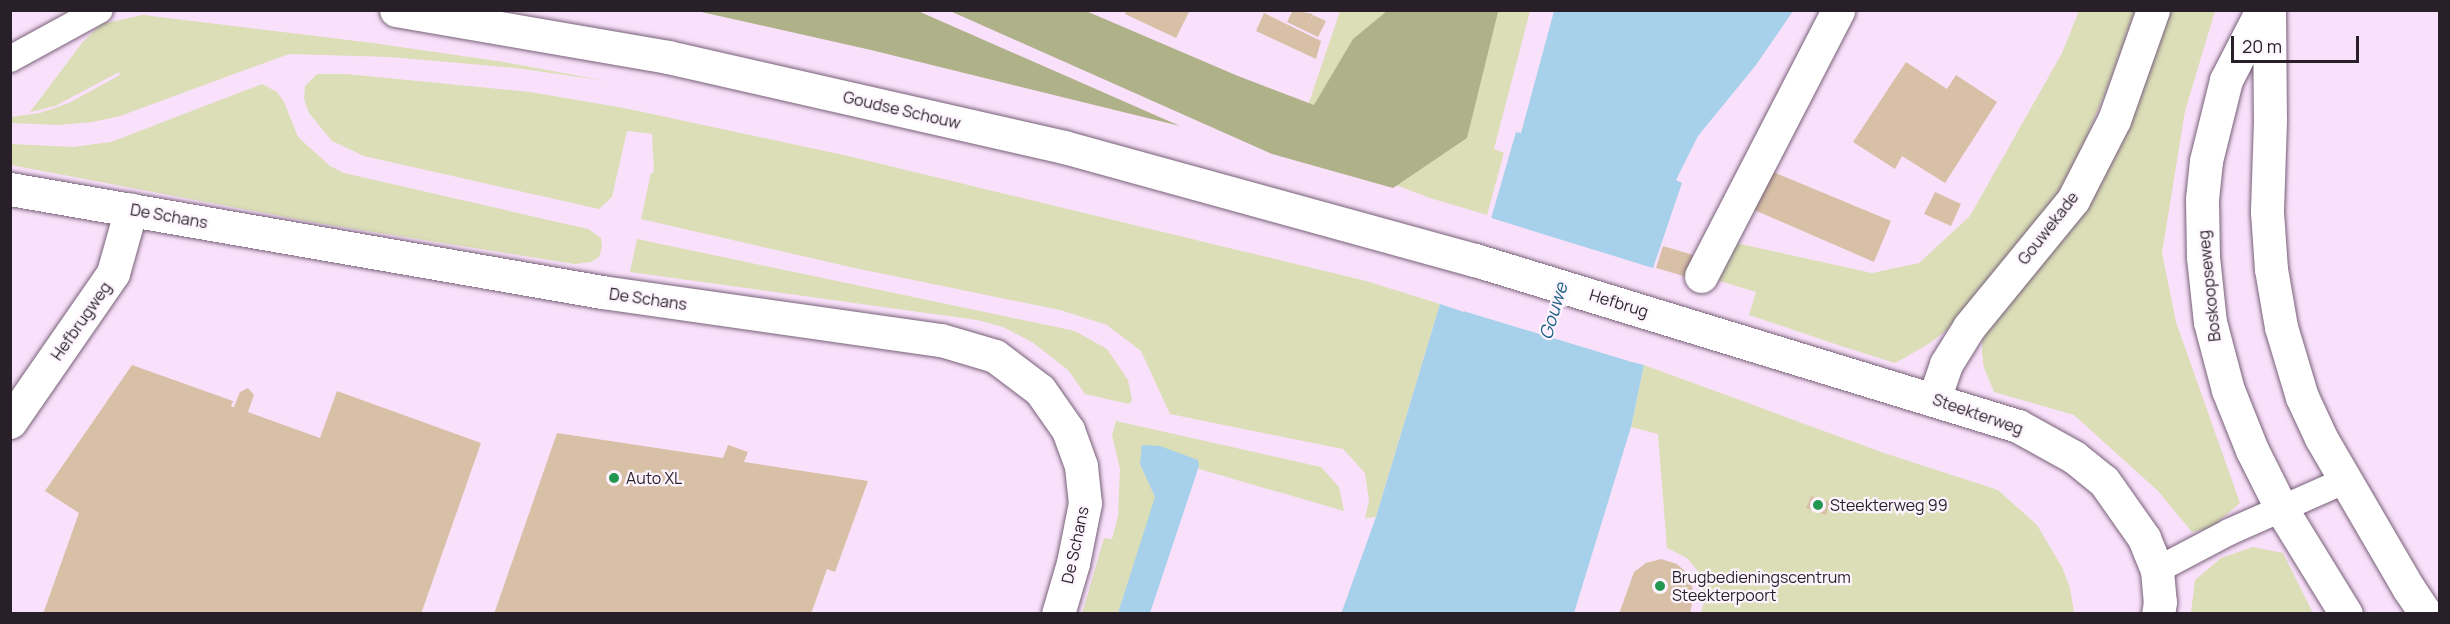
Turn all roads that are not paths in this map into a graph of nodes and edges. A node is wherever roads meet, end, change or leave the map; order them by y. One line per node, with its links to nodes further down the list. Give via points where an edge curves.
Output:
1 (100, 10): 7 (lane)
2 (396, 10): 10 (main road, Goudse Schouw, via 668,57 1064,147)
3 (1838, 10): 11 (main road)
4 (2153, 10): 13 (main road, Gouwekade, via 2114,120 2073,200 1969,327 1946,364)
5 (2262, 10): 16 (main road, Boskoopseweg, via 2226,80 2213,125 2202,200 2203,257 2217,357 2252,450)
6 (2269, 10): 15 (main road, via 2267,212 2271,269 2281,327 2302,397)
7 (10, 58)
8 (10, 189): 9 (main road, De Schans)
9 (131, 209): 14 (main road, Hefbrugweg, via 113,273); 18 (main road, De Schans, via 602,292 941,340 995,356 1040,390 1068,430 1081,466 1085,503)
10 (1400, 238): 12 (main road, Hefbrug)
11 (1701, 276)
12 (1768, 349): 13 (main road, Steekterweg)
13 (1934, 399): 17 (main road, Steekterweg, via 2019,426 2074,457 2104,481 2144,538)
14 (10, 422)
15 (2344, 481): 16 (lane); 21 (main road)
16 (2282, 510): 17 (lane, via 2229,532); 20 (main road, Boskoopseweg)
17 (2157, 570): 19 (main road, Steekterweg)
18 (1058, 614)
19 (2158, 614)
20 (2346, 614)
21 (2426, 614)

